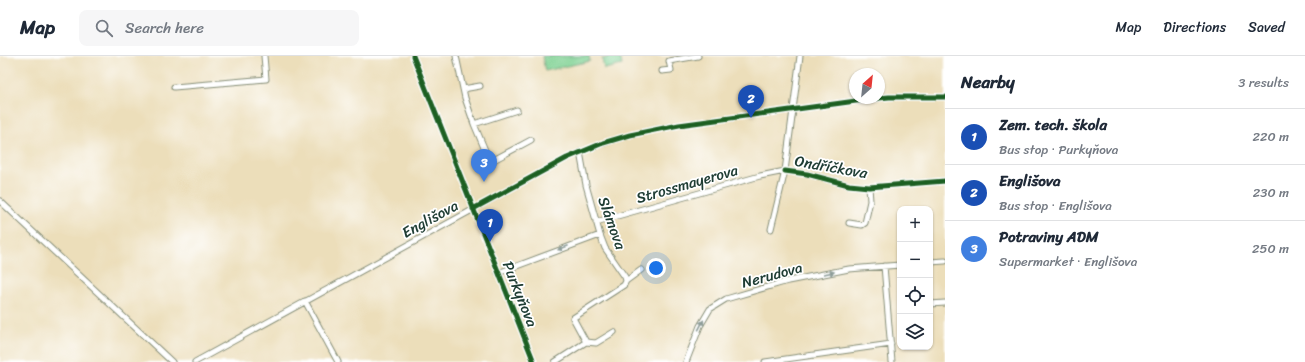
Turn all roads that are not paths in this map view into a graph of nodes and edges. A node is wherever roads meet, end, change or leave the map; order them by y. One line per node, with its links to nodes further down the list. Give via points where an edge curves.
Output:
1 (264, 56): 8 (street, via 266,80)
2 (412, 56): 22 (street, Purkyňova)
3 (456, 56): 9 (street)
4 (698, 56): 6 (street, via 669,61 671,70)
5 (800, 56): 14 (street)
6 (662, 71)
7 (480, 86): 9 (street)
8 (174, 87)
9 (463, 89): 15 (street)
10 (885, 97): 11 (street, Englišova)
11 (945, 98)
12 (849, 102): 14 (street, Englišova)
13 (517, 110): 15 (street)
14 (793, 110): 17 (street, Englišova, via 650,130 616,138); 18 (street)
15 (474, 124): 16 (street, via 490,162)
16 (532, 140)
17 (580, 152): 22 (street, Englišova); 23 (street, Slámova)
18 (785, 171): 20 (street, Ondříčkova); 23 (street, Strossmayerova); 25 (street)
19 (945, 181): 20 (street, Ondříčkova)
20 (869, 187): 24 (street, via 870,201 865,223)
21 (0, 201): 41 (street)
22 (473, 209): 32 (street, Purkyňova); 34 (street, Englišova)
23 (596, 222): 26 (street, Slámova)
24 (849, 223)
25 (771, 229)
26 (600, 234): 32 (street, one-way to 32); 33 (street, Slámova, via 605,248)
27 (945, 261): 28 (street)
28 (933, 262)
29 (897, 265): 30 (street, Nerudova)
30 (884, 266): 39 (street); 46 (street, Nerudova, one-way to 30, via 700,326 710,309 726,299 788,281 849,269)
31 (641, 270): 33 (street)
32 (498, 273): 44 (street, Purkyňova)
33 (626, 281): 38 (street, via 624,285 573,318)
34 (305, 301): 42 (street, Englišova); 43 (street)
35 (945, 302): 36 (street)
36 (933, 304)
37 (614, 332): 38 (street, via 596,343)
38 (586, 342): 40 (street)
39 (890, 344): 47 (street); 48 (street)
40 (563, 360): 45 (street)
41 (172, 362)
42 (195, 362)
43 (338, 362)
44 (534, 362)
45 (555, 362)
46 (687, 362)
47 (765, 362)
48 (892, 362)

